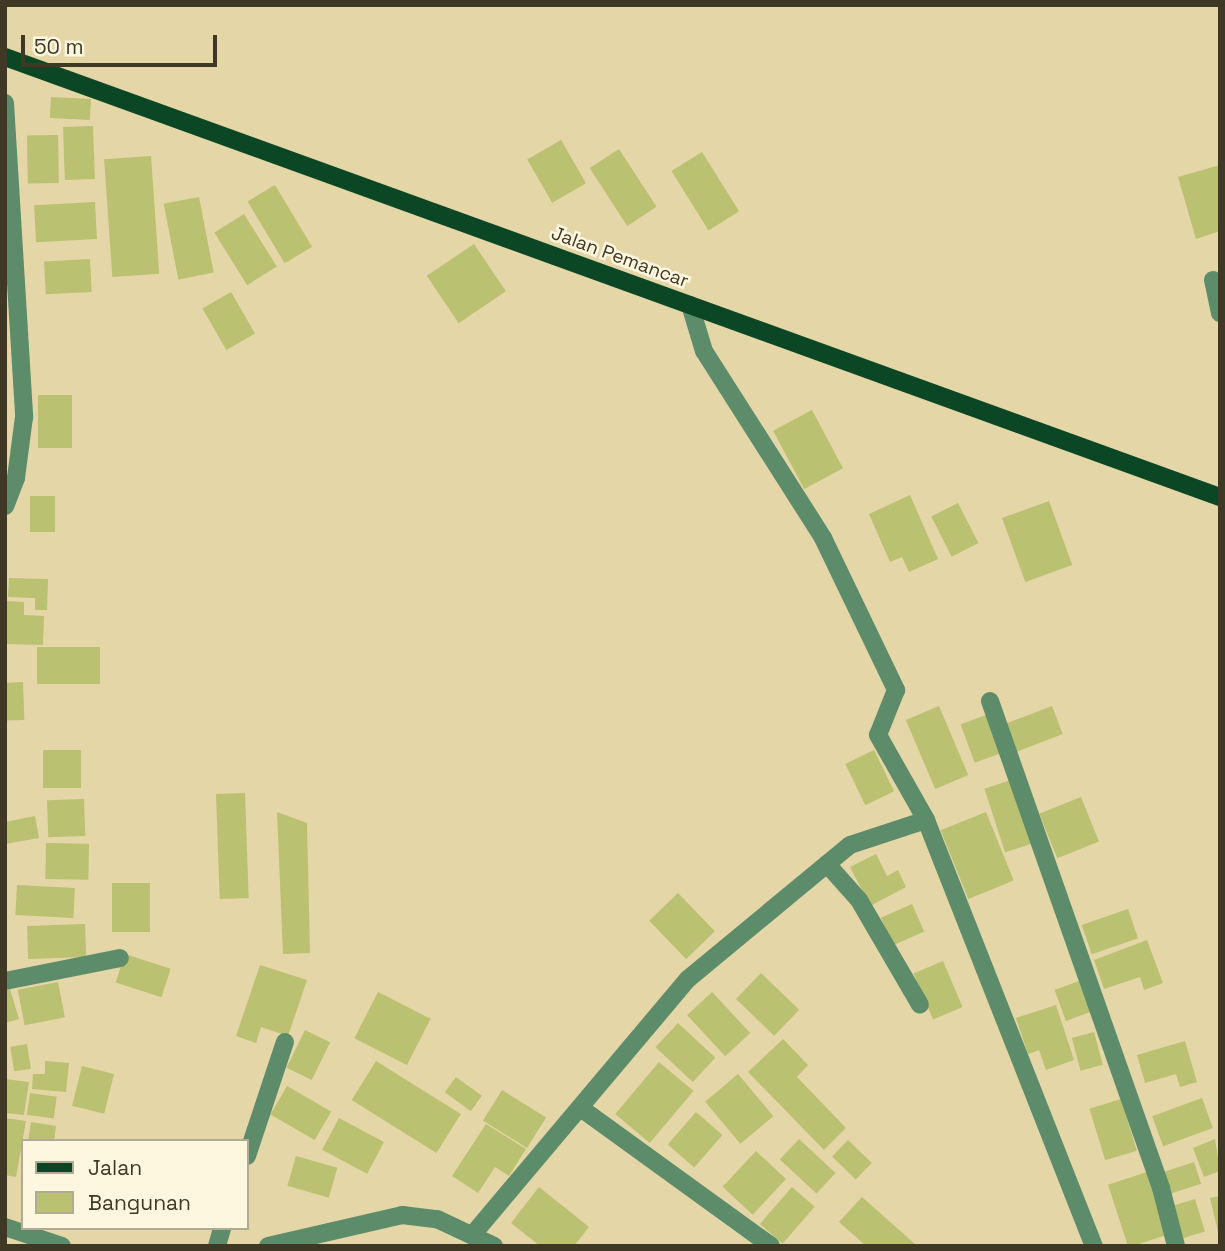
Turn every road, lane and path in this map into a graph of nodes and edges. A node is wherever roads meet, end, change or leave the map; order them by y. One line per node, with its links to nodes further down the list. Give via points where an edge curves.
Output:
1 (5, 57): 4 (main road, Jalan Pemancar)
2 (5, 103): 7 (street, via 24,417 16,478)
3 (1213, 280): 5 (street)
4 (690, 305): 6 (main road, Jalan Pemancar); 9 (street, via 705,351 823,538 896,690 878,735)
5 (1220, 313)
6 (1220, 497)
7 (5, 506)
8 (990, 701): 24 (street, via 1161,1188)
9 (926, 820): 10 (street, via 850,845); 23 (street)
10 (827, 864): 13 (street, via 859,900); 15 (street, via 663,1004)
11 (120, 958): 12 (street)
12 (5, 981)
13 (920, 1005)
14 (285, 1042): 16 (street)
15 (582, 1110): 18 (street); 22 (street)
16 (248, 1153)
17 (5, 1227): 19 (street)
18 (474, 1233): 20 (street, via 402,1215); 21 (street)
19 (62, 1246)
20 (268, 1246)
21 (494, 1246)
22 (771, 1246)
23 (1094, 1246)
24 (1176, 1246)

